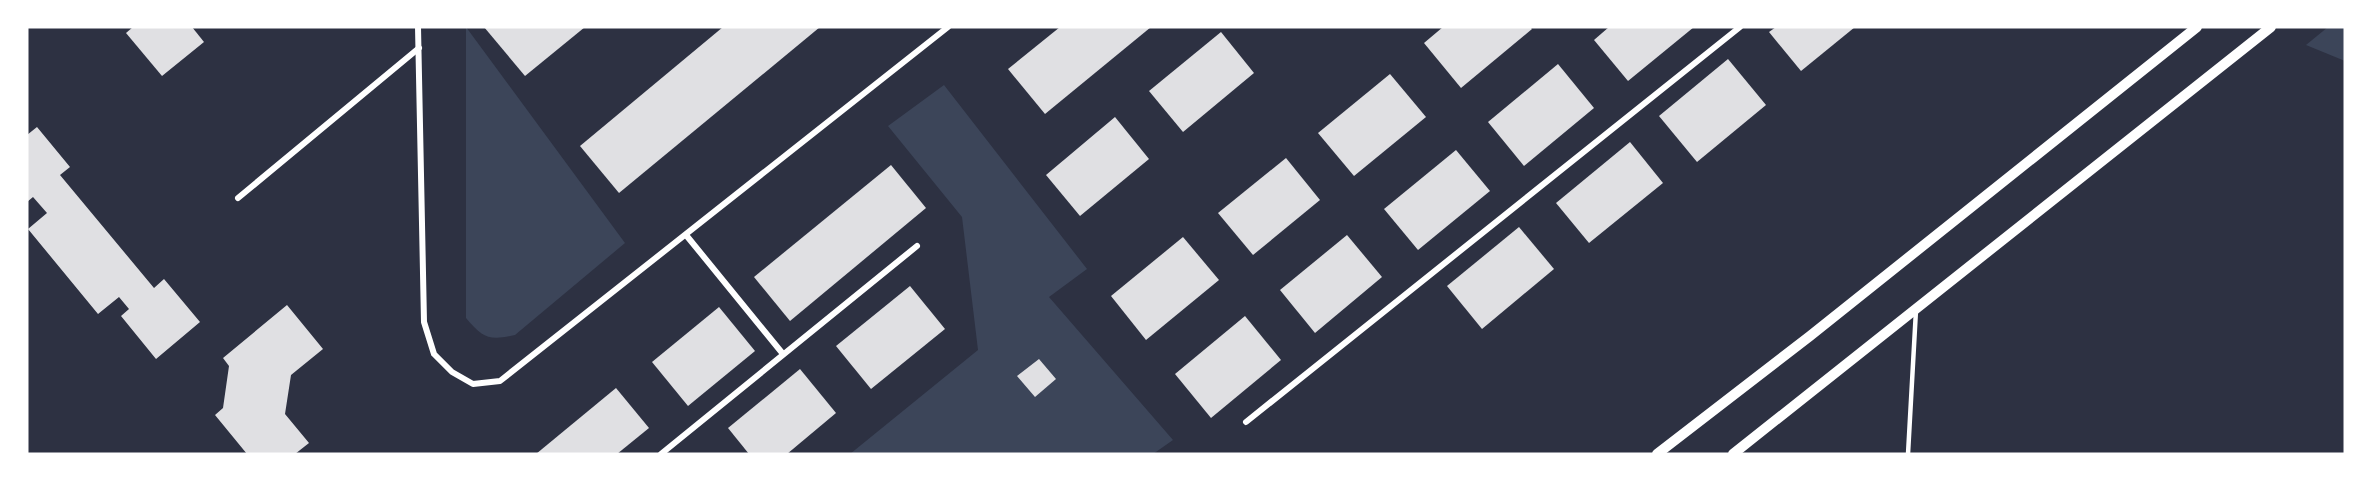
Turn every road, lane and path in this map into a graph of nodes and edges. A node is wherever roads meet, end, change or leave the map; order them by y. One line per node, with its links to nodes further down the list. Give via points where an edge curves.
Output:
1 (418, 27): 6 (street)
2 (948, 27): 8 (street)
3 (1740, 27): 12 (street)
4 (2197, 27): 14 (street)
5 (2271, 27): 10 (street)
6 (419, 48): 7 (street); 8 (street, via 424,322 434,354 453,372 474,384 500,381)
7 (238, 198)
8 (686, 235): 11 (street)
9 (917, 246): 11 (street)
10 (1916, 310): 15 (street); 16 (lane)
11 (783, 354): 13 (street)
12 (1246, 422)
13 (661, 454)
14 (1657, 454)
15 (1733, 454)
16 (1908, 454)

